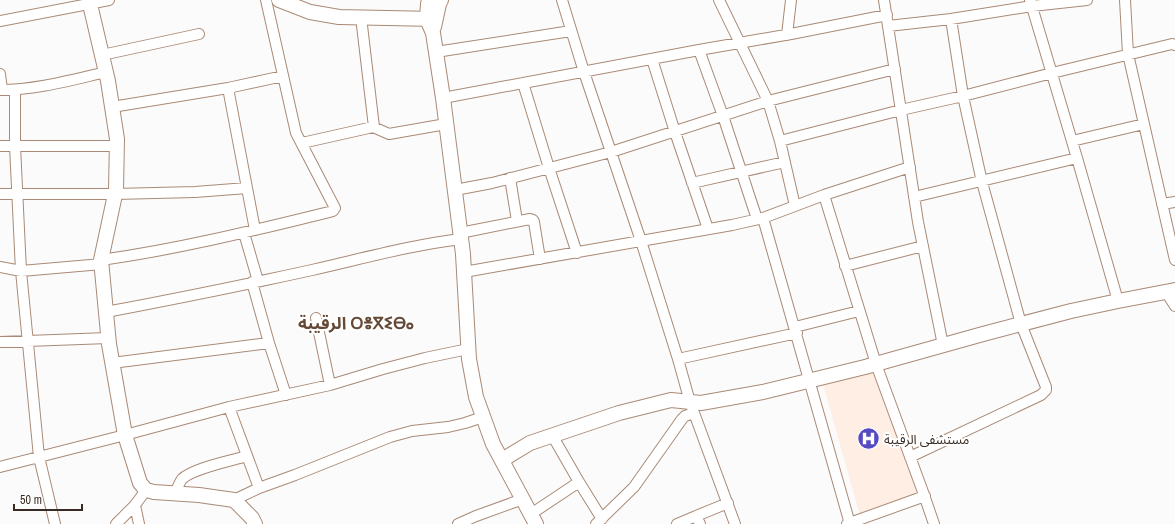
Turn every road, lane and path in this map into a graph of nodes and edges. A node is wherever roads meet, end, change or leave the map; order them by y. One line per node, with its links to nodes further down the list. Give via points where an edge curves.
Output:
1 (110, 0): 11 (street)
2 (266, 0): 34 (street)
3 (279, 0): 14 (street, via 310,12 339,17)
4 (562, 0): 19 (street)
5 (719, 0): 22 (street)
6 (791, 0): 21 (street)
7 (884, 0): 13 (street)
8 (1088, 0): 12 (street)
9 (1125, 0): 26 (street)
10 (431, 1): 15 (street)
11 (90, 2): 17 (street); 27 (street)
12 (1031, 3): 16 (street); 32 (street)
13 (887, 15): 18 (street); 21 (street)
14 (362, 17): 15 (street); 47 (street)
15 (431, 19): 25 (street)
16 (951, 19): 18 (street); 39 (street)
17 (0, 22)
18 (888, 26): 29 (street)
19 (571, 31): 25 (street); 31 (street)
20 (199, 34): 27 (street)
21 (787, 35): 22 (street)
22 (740, 44): 24 (street); 41 (street)
23 (1175, 45): 26 (street)
24 (699, 50): 28 (street); 44 (street)
25 (436, 52): 40 (street)
26 (1128, 54): 32 (street); 46 (street)
27 (102, 55): 30 (street)
28 (652, 59): 31 (street); 48 (street)
29 (895, 69): 41 (street); 43 (street)
30 (106, 72): 38 (street); 42 (street)
31 (584, 72): 35 (street); 55 (street)
32 (1052, 72): 39 (street); 50 (street)
33 (0, 74): 37 (street)
34 (283, 76): 36 (street); 51 (street, via 296,134)
35 (523, 84): 40 (street); 58 (street)
36 (228, 88): 42 (street); 64 (street)
37 (1, 90): 38 (street)
38 (15, 90): 53 (street)
39 (963, 96): 43 (street); 62 (street)
40 (443, 98): 45 (street)
41 (768, 101): 44 (street); 49 (street)
42 (112, 107): 54 (street)
43 (901, 110): 49 (street); 59 (street)
44 (723, 116): 48 (street); 60 (street)
45 (446, 124): 47 (street, via 389,134); 65 (street)
46 (1144, 124): 50 (street); 72 (street)
47 (374, 127): 51 (street)
48 (675, 132): 55 (street); 63 (street)
49 (780, 141): 57 (street)
50 (1072, 141): 56 (street)
51 (302, 143): 77 (street, via 335,208 333,211)
52 (0, 146): 53 (street)
53 (15, 146): 54 (street); 67 (street)
54 (117, 146): 68 (street)
55 (610, 152): 58 (street); 80 (street)
56 (1077, 158): 62 (street); 92 (street)
57 (785, 162): 60 (street); 73 (street)
58 (549, 168): 61 (street); 82 (street)
59 (910, 168): 69 (street); 70 (street)
60 (742, 172): 63 (street); 74 (street)
61 (510, 178): 65 (street); 75 (street)
62 (982, 182): 70 (street); 97 (street)
63 (692, 183): 76 (street)
64 (247, 188): 68 (street); 77 (street)
65 (455, 190): 79 (street)
66 (0, 194): 67 (street)
67 (17, 194): 68 (street); 88 (street)
68 (115, 194): 85 (street)
69 (824, 196): 73 (street); 86 (street)
70 (914, 197): 81 (street)
71 (1175, 202): 72 (street)
72 (1162, 204): 84 (street)
73 (795, 206): 74 (street)
74 (760, 218): 76 (street); 98 (street)
75 (517, 221): 79 (street); 83 (street, via 533,220)
76 (708, 229): 80 (street)
77 (256, 230): 78 (street)
78 (244, 233): 85 (street); 90 (street)
79 (461, 236): 89 (street); 90 (street)
80 (641, 241): 82 (street); 105 (street)
81 (923, 246): 86 (street); 103 (street)
82 (577, 252): 83 (street)
83 (540, 259): 89 (street)
84 (1175, 260)
85 (102, 262): 88 (street); 95 (street)
86 (845, 266): 94 (street)
87 (0, 267): 88 (street)
88 (21, 271): 101 (street)
89 (464, 272): 104 (street)
90 (255, 282): 95 (street); 102 (street)
91 (1171, 291): 92 (street); 93 (street)
92 (1118, 301): 97 (street)
93 (1175, 306)
94 (859, 311): 98 (street); 107 (street)
95 (106, 312): 99 (street)
96 (316, 318): 109 (street)
97 (1021, 324): 103 (street); 118 (street, via 1046,390 1041,395)
98 (796, 330): 105 (street); 108 (street)
99 (108, 338): 101 (street); 106 (street)
100 (0, 342): 101 (street)
101 (28, 342): 117 (street)
102 (270, 343): 106 (street); 110 (street)
103 (943, 345): 107 (street)
104 (468, 349): 109 (street, via 425,358); 113 (street, via 476,397)
105 (678, 359): 112 (street)
106 (112, 363): 114 (street)
107 (876, 364): 108 (street); 118 (street)
108 (810, 381): 112 (street, via 701,403); 140 (street)
109 (330, 385): 110 (street)
110 (286, 395): 111 (street)
111 (229, 407): 114 (street); 116 (street)
112 (692, 408): 115 (street, via 671,400 619,413); 128 (street); 132 (street, via 634,488)
113 (483, 417): 119 (street); 122 (street, via 453,426 412,431 390,437)
114 (125, 435): 117 (street); 123 (street, via 140,483)
115 (552, 435): 119 (street, via 530,442); 121 (street)
116 (247, 456): 122 (street); 124 (street, via 191,474 182,480)
117 (39, 457): 120 (street); 133 (street)
118 (910, 457): 125 (street)
119 (502, 460): 126 (street)
120 (0, 467)
121 (579, 482): 130 (street); 132 (street)
122 (259, 488): 127 (street)
123 (146, 490): 124 (street); 129 (street)
124 (175, 494): 127 (street)
125 (925, 496): 140 (street); 141 (street)
126 (523, 499): 130 (street); 137 (street)
127 (234, 500): 136 (street)
128 (728, 503): 131 (street); 139 (street)
129 (135, 505): 134 (street); 135 (street)
130 (533, 519)
131 (698, 520): 138 (street)
132 (599, 521)
133 (56, 524)
134 (116, 524)
135 (139, 524)
136 (255, 524)
137 (458, 524)
138 (677, 524)
139 (735, 524)
140 (849, 524)
141 (934, 524)

